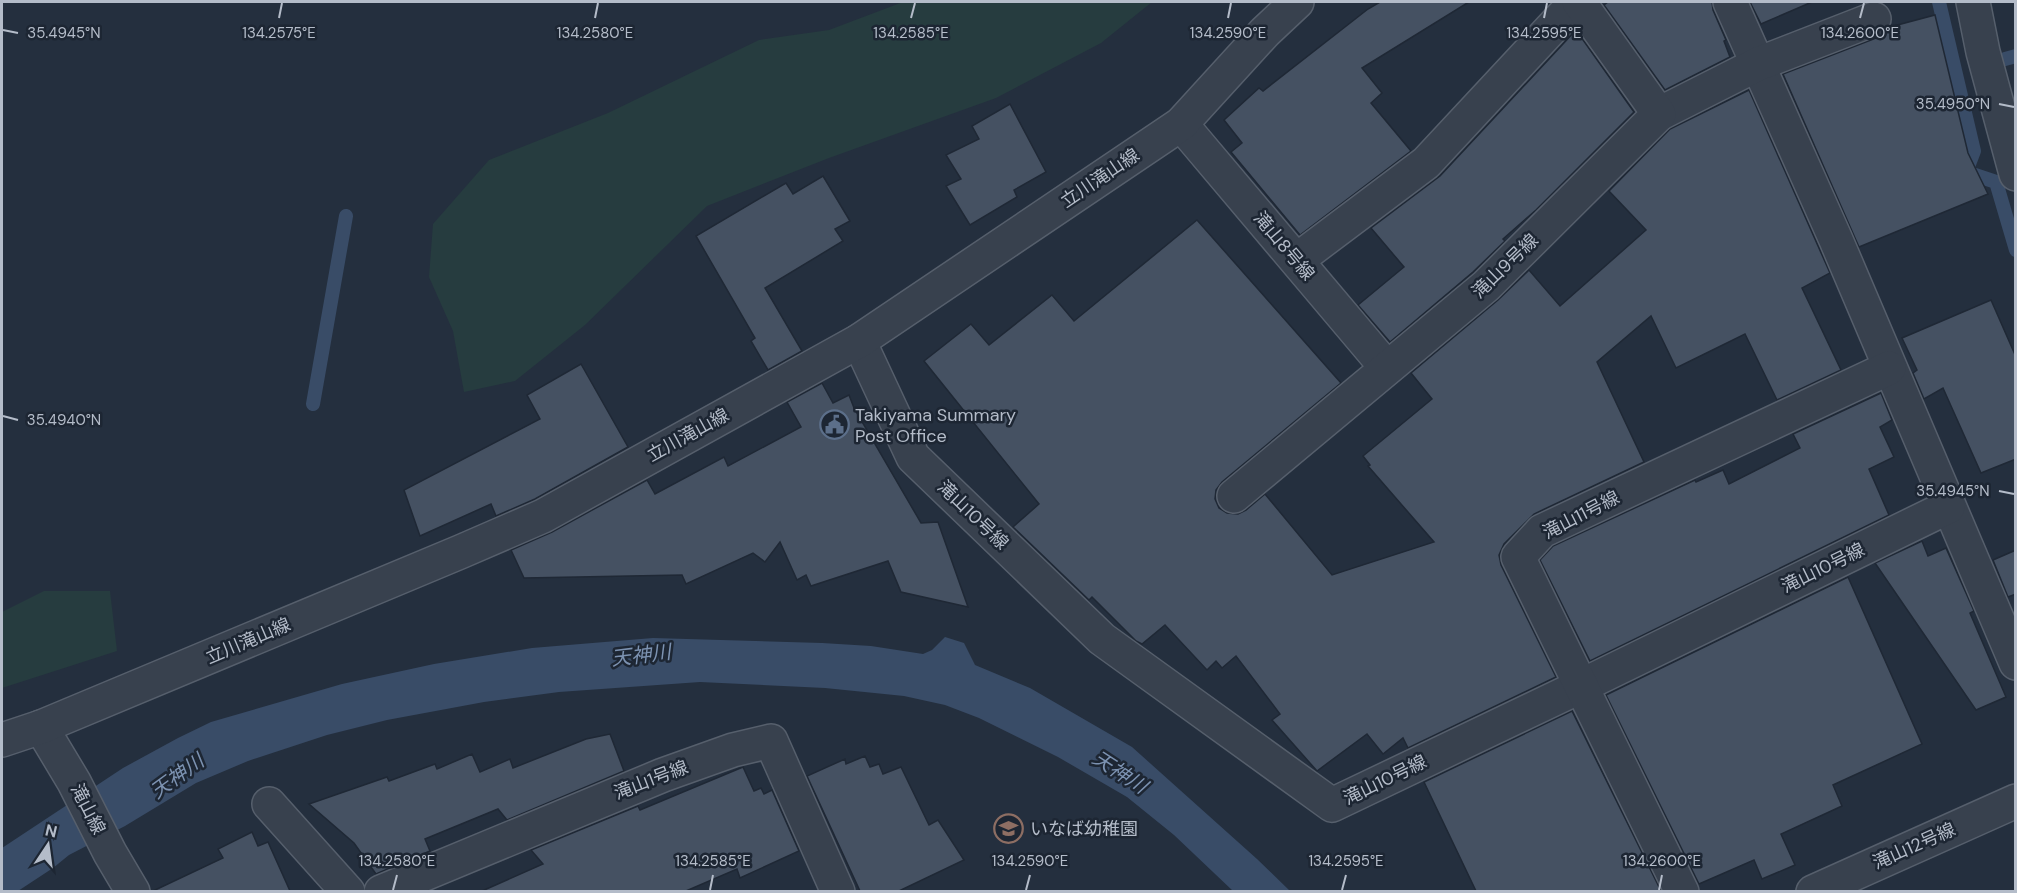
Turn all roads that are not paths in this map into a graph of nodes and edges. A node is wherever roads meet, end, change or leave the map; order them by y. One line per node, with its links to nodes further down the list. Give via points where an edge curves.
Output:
1 (1297, 2): 9 (street, 立川滝山線)
2 (1578, 2): 8 (street); 11 (street, via 1426,163)
3 (1730, 2): 6 (street)
4 (1973, 2): 7 (street)
5 (1874, 19): 6 (street, 滝山9号線)
6 (1758, 64): 8 (street, 滝山9号線); 14 (street)
7 (2003, 73): 10 (street)
8 (1659, 114): 13 (street, 滝山9号線, via 1486,285)
9 (1181, 124): 11 (street, 滝山8号線); 12 (street, 立川滝山線)
10 (2016, 174)
11 (1297, 260): 13 (street, 滝山8号線)
12 (859, 341): 18 (street, 滝山10号線, via 914,457 922,466 1102,639 1332,805); 19 (street, 立川滝山線, via 543,516)
13 (1387, 368): 15 (street, 滝山9号線)
14 (1889, 368): 16 (street); 18 (street, 滝山11号線, via 1542,531 1518,557)
15 (1234, 496)
16 (1948, 507): 17 (street); 18 (street, 滝山10号線)
17 (2016, 663)
18 (1581, 686): 27 (street, 滝山11号線)
19 (41, 727): 20 (street, 立川滝山線); 23 (street, 滝山線)
20 (2, 740)
21 (2016, 801): 28 (street, 滝山12号線)
22 (269, 804): 24 (street)
23 (133, 891)
24 (348, 891)
25 (381, 891): 26 (street, 滝山1号線, via 663,775 771,741)
26 (838, 891)
27 (1682, 891)
28 (1814, 891)

